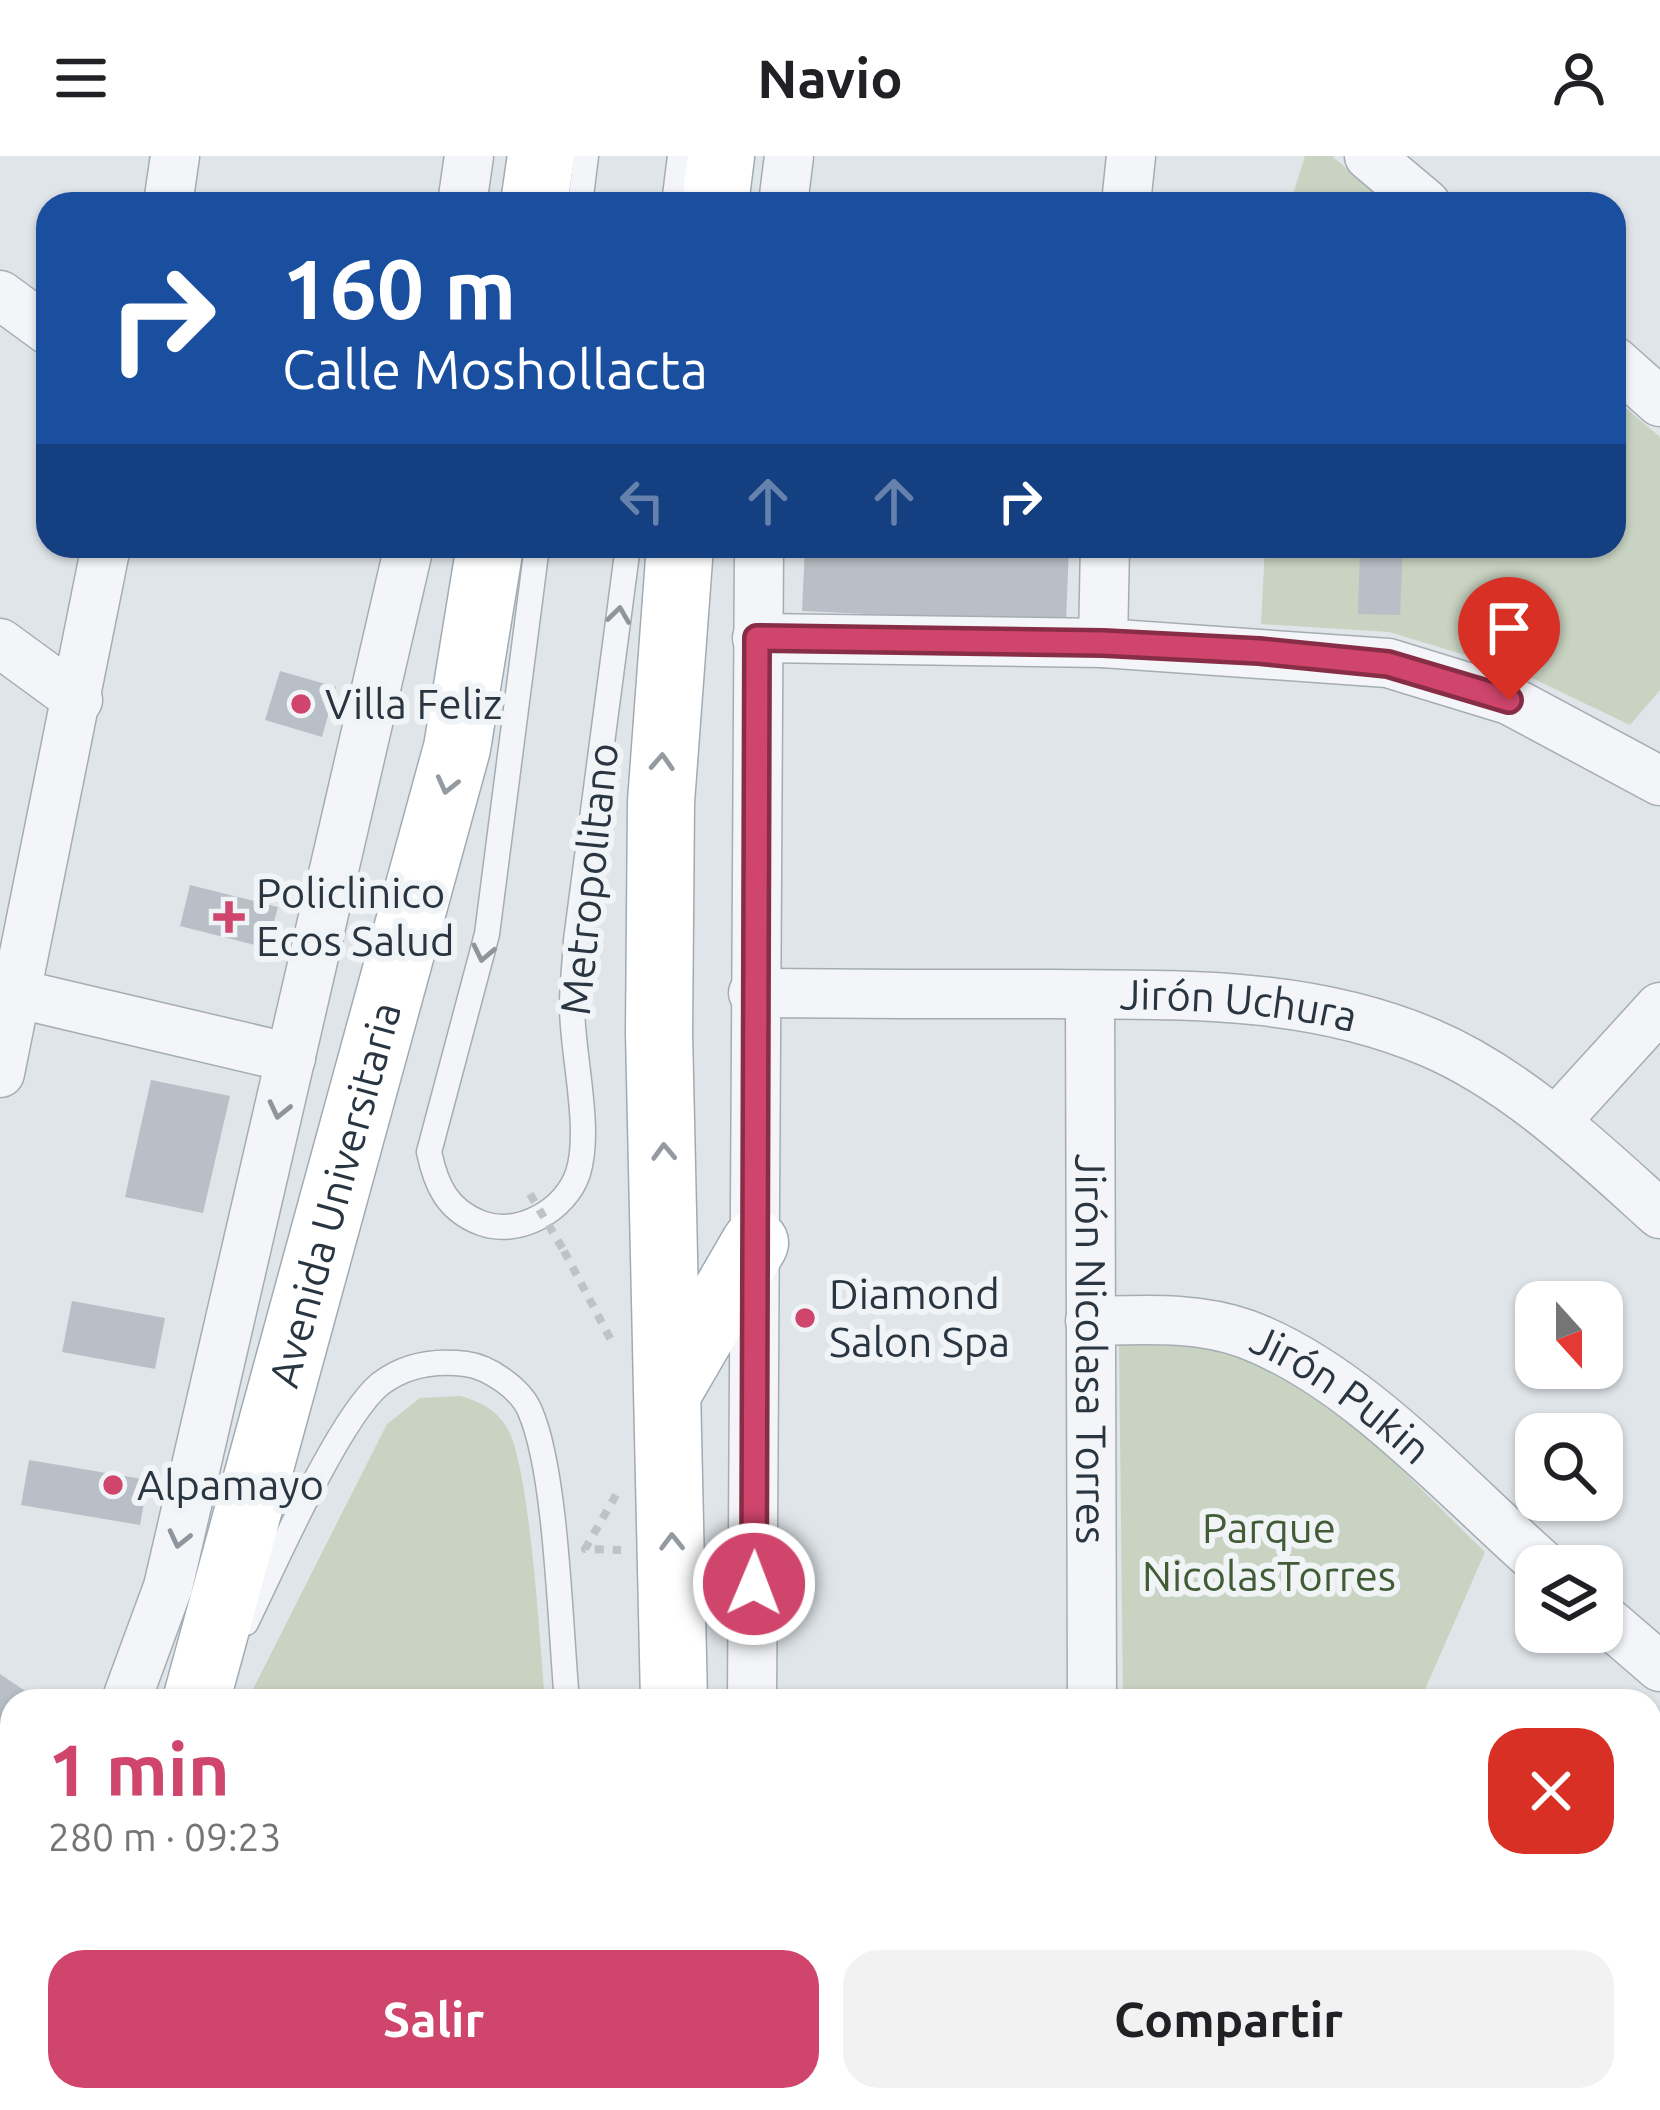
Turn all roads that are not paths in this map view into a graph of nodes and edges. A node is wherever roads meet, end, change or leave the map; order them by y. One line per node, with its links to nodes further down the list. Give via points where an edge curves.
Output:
1 (176, 156): 10 (street)
2 (469, 156): 11 (street)
3 (541, 156): 12 (main road)
4 (586, 156): 13 (lane)
5 (680, 156): 14 (lane)
6 (722, 156): 15 (main road)
7 (789, 156): 16 (street)
8 (1131, 156): 17 (street)
9 (1369, 156): 18 (street)
10 (170, 192)
11 (464, 192)
12 (536, 192)
13 (582, 192)
14 (676, 192)
15 (718, 192)
16 (784, 192)
17 (1127, 192)
18 (1412, 192)
19 (0, 295): 20 (street)
20 (36, 321)
21 (1626, 372): 22 (street)
22 (1660, 402)
23 (104, 558): 34 (street)
24 (406, 558): 40 (street, Avenida Universitaria)
25 (488, 558): 51 (main road, Avenida Universitaria, one-way to 51, via 452,767)
26 (535, 558): 27 (lane, Metropolitano, one-way to 27, via 487,934 429,1152 450,1204 484,1224 518,1226 553,1211 578,1176 576,940)
27 (626, 558)
28 (679, 558): 46 (main road, one-way to 28, via 661,802)
29 (759, 558): 31 (street)
30 (1105, 558): 33 (street)
31 (757, 638): 33 (street); 37 (street)
32 (0, 643): 34 (street)
33 (1103, 643): 35 (street, via 1388,664 1509,700)
34 (78, 700): 36 (street)
35 (1660, 781)
36 (9, 987): 40 (street); 41 (street)
37 (753, 993): 38 (street, Jirón Uchura); 44 (street)
38 (1090, 994): 42 (street, Jirón Uchura, via 1270,999 1357,1016 1433,1043); 45 (street, Jirón Nicolasa Torres)
39 (1660, 1007): 42 (street)
40 (292, 1058): 50 (street, Avenida Universitaria, one-way to 50, via 168,1587)
41 (0, 1072)
42 (1556, 1121): 43 (street, Jirón Uchura)
43 (1660, 1214)
44 (754, 1243): 46 (main road); 55 (street)
45 (1090, 1321): 47 (street, Jirón Pukin, via 1185,1320 1246,1334 1300,1362 1356,1400); 56 (street, Jirón Nicolasa Torres)
46 (644, 1373): 54 (main road, one-way to 46)
47 (1520, 1545)
48 (1623, 1635): 49 (street)
49 (1660, 1667)
50 (130, 1689)
51 (200, 1689)
52 (205, 1689): 53 (lane, via 376,1387 436,1361 474,1364 530,1408)
53 (566, 1689)
54 (673, 1689)
55 (752, 1689)
56 (1092, 1689)

